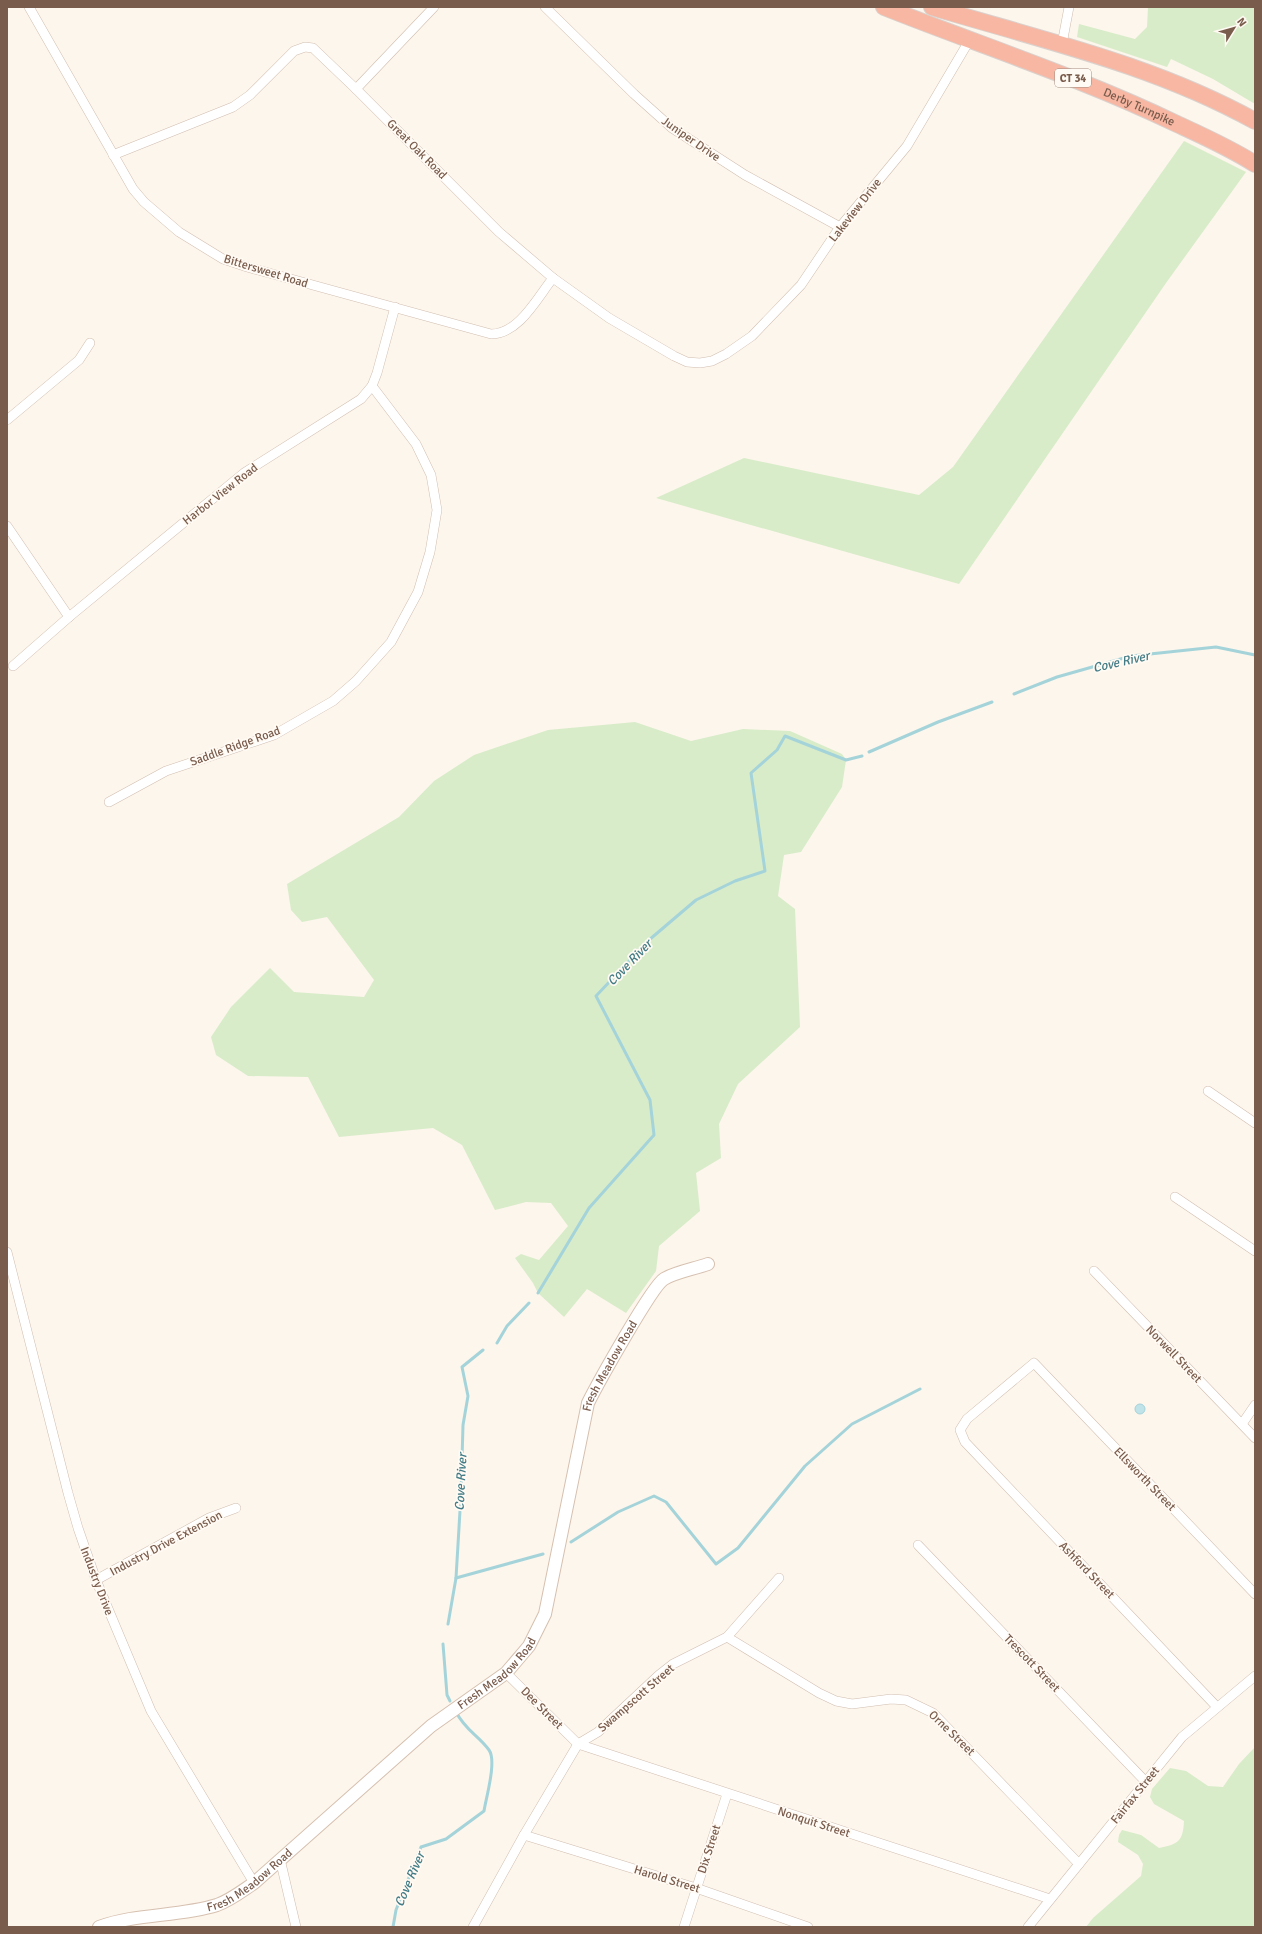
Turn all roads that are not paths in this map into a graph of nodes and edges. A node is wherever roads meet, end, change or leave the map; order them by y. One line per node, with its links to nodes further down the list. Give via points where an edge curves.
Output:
1 (29, 7): 11 (street, Bittersweet Road)
2 (434, 7): 9 (street)
3 (545, 7): 13 (street, Juniper Drive, via 672,128 745,175)
4 (884, 7): 7 (highway, Derby Turnpike / CT 34)
5 (932, 7): 8 (highway, CT 34)
6 (1069, 7): 8 (street)
7 (968, 41): 12 (highway, Derby Turnpike / CT 34, via 1064,74 1142,107 1235,151); 13 (street, Lakeview Drive, via 907,146)
8 (1062, 44): 10 (highway, CT 34, via 1154,74 1222,103)
9 (356, 89): 11 (street, Great Oak Road, via 316,50 309,47 301,48 291,54 250,95 233,107); 14 (street, Great Oak Road, via 499,232)
10 (1255, 121)
11 (113, 155): 15 (street, Bittersweet Road, via 133,189 144,202 174,228 207,251 248,267)
12 (1255, 164)
13 (840, 227): 17 (street, Lakeview Drive, via 801,284 764,324 738,347)
14 (553, 278): 15 (street, Bittersweet Road, via 521,319 508,330 498,334 482,332); 17 (street, Great Oak Road, via 609,318 680,360 700,363)
15 (395, 307): 18 (street, Harbor View Road)
16 (90, 343): 19 (street, via 79,360)
17 (717, 359)
18 (372, 386): 21 (street, Harbor View Road, via 361,398 244,473); 23 (street, Saddle Ridge Road, via 416,444 431,475 437,510 430,552 418,592 391,642 356,681 333,701 274,735 166,771)
19 (7, 420)
20 (7, 526): 21 (street)
21 (70, 617): 22 (street, Harbor View Road)
22 (13, 666)
23 (109, 802)
24 (1208, 1091): 25 (street)
25 (1255, 1123)
26 (1174, 1197): 27 (street)
27 (1255, 1251)
28 (7, 1252): 38 (street, Industry Drive, via 70,1500)
29 (708, 1264): 41 (street, Fresh Meadow Road, via 663,1279 650,1296 588,1403 544,1614 529,1646)
30 (1094, 1271): 33 (street, Norwell Street)
31 (1034, 1363): 39 (street, Ellsworth Street); 43 (street, Ashford Street, via 967,1419 960,1430 965,1442)
32 (1255, 1405): 33 (street)
33 (1242, 1424): 34 (street, Norwell Street)
34 (1255, 1438)
35 (236, 1508): 38 (street, Industry Drive Extension, via 209,1518)
36 (918, 1545): 45 (street, Trescott Street)
37 (779, 1578): 40 (street, Swampscott Street)
38 (96, 1580): 50 (street, Industry Drive, via 151,1711)
39 (1255, 1594)
40 (727, 1637): 44 (street, Swampscott Street, via 673,1664 598,1732); 49 (street, Orne Street, via 836,1701 852,1704 891,1699 906,1700 933,1713)
41 (506, 1673): 44 (street, Dee Street); 48 (street, Fresh Meadow Road, via 431,1726)
42 (1255, 1676): 43 (street, Fairfax Street)
43 (1217, 1707): 45 (street, Fairfax Street, via 1182,1737)
44 (578, 1744): 46 (street, Nonquit Street); 47 (street, Swampscott Street)
45 (1146, 1782): 49 (street, Fairfax Street)
46 (727, 1794): 51 (street, Dix Street); 52 (street, Nonquit Street)
47 (524, 1835): 51 (street, Harold Street); 55 (street, Swampscott Street)
48 (280, 1859): 50 (street, Fresh Meadow Road); 54 (street)
49 (1079, 1864): 52 (street, Fairfax Street)
50 (254, 1882): 53 (street, Fresh Meadow Road, via 232,1898 201,1909 115,1921)
51 (696, 1888): 56 (street, Dix Street); 57 (street, Harold Street)
52 (1050, 1899): 58 (street, Fairfax Street)
53 (99, 1927)
54 (296, 1927)
55 (473, 1927)
56 (684, 1927)
57 (808, 1927)
58 (1028, 1927)

